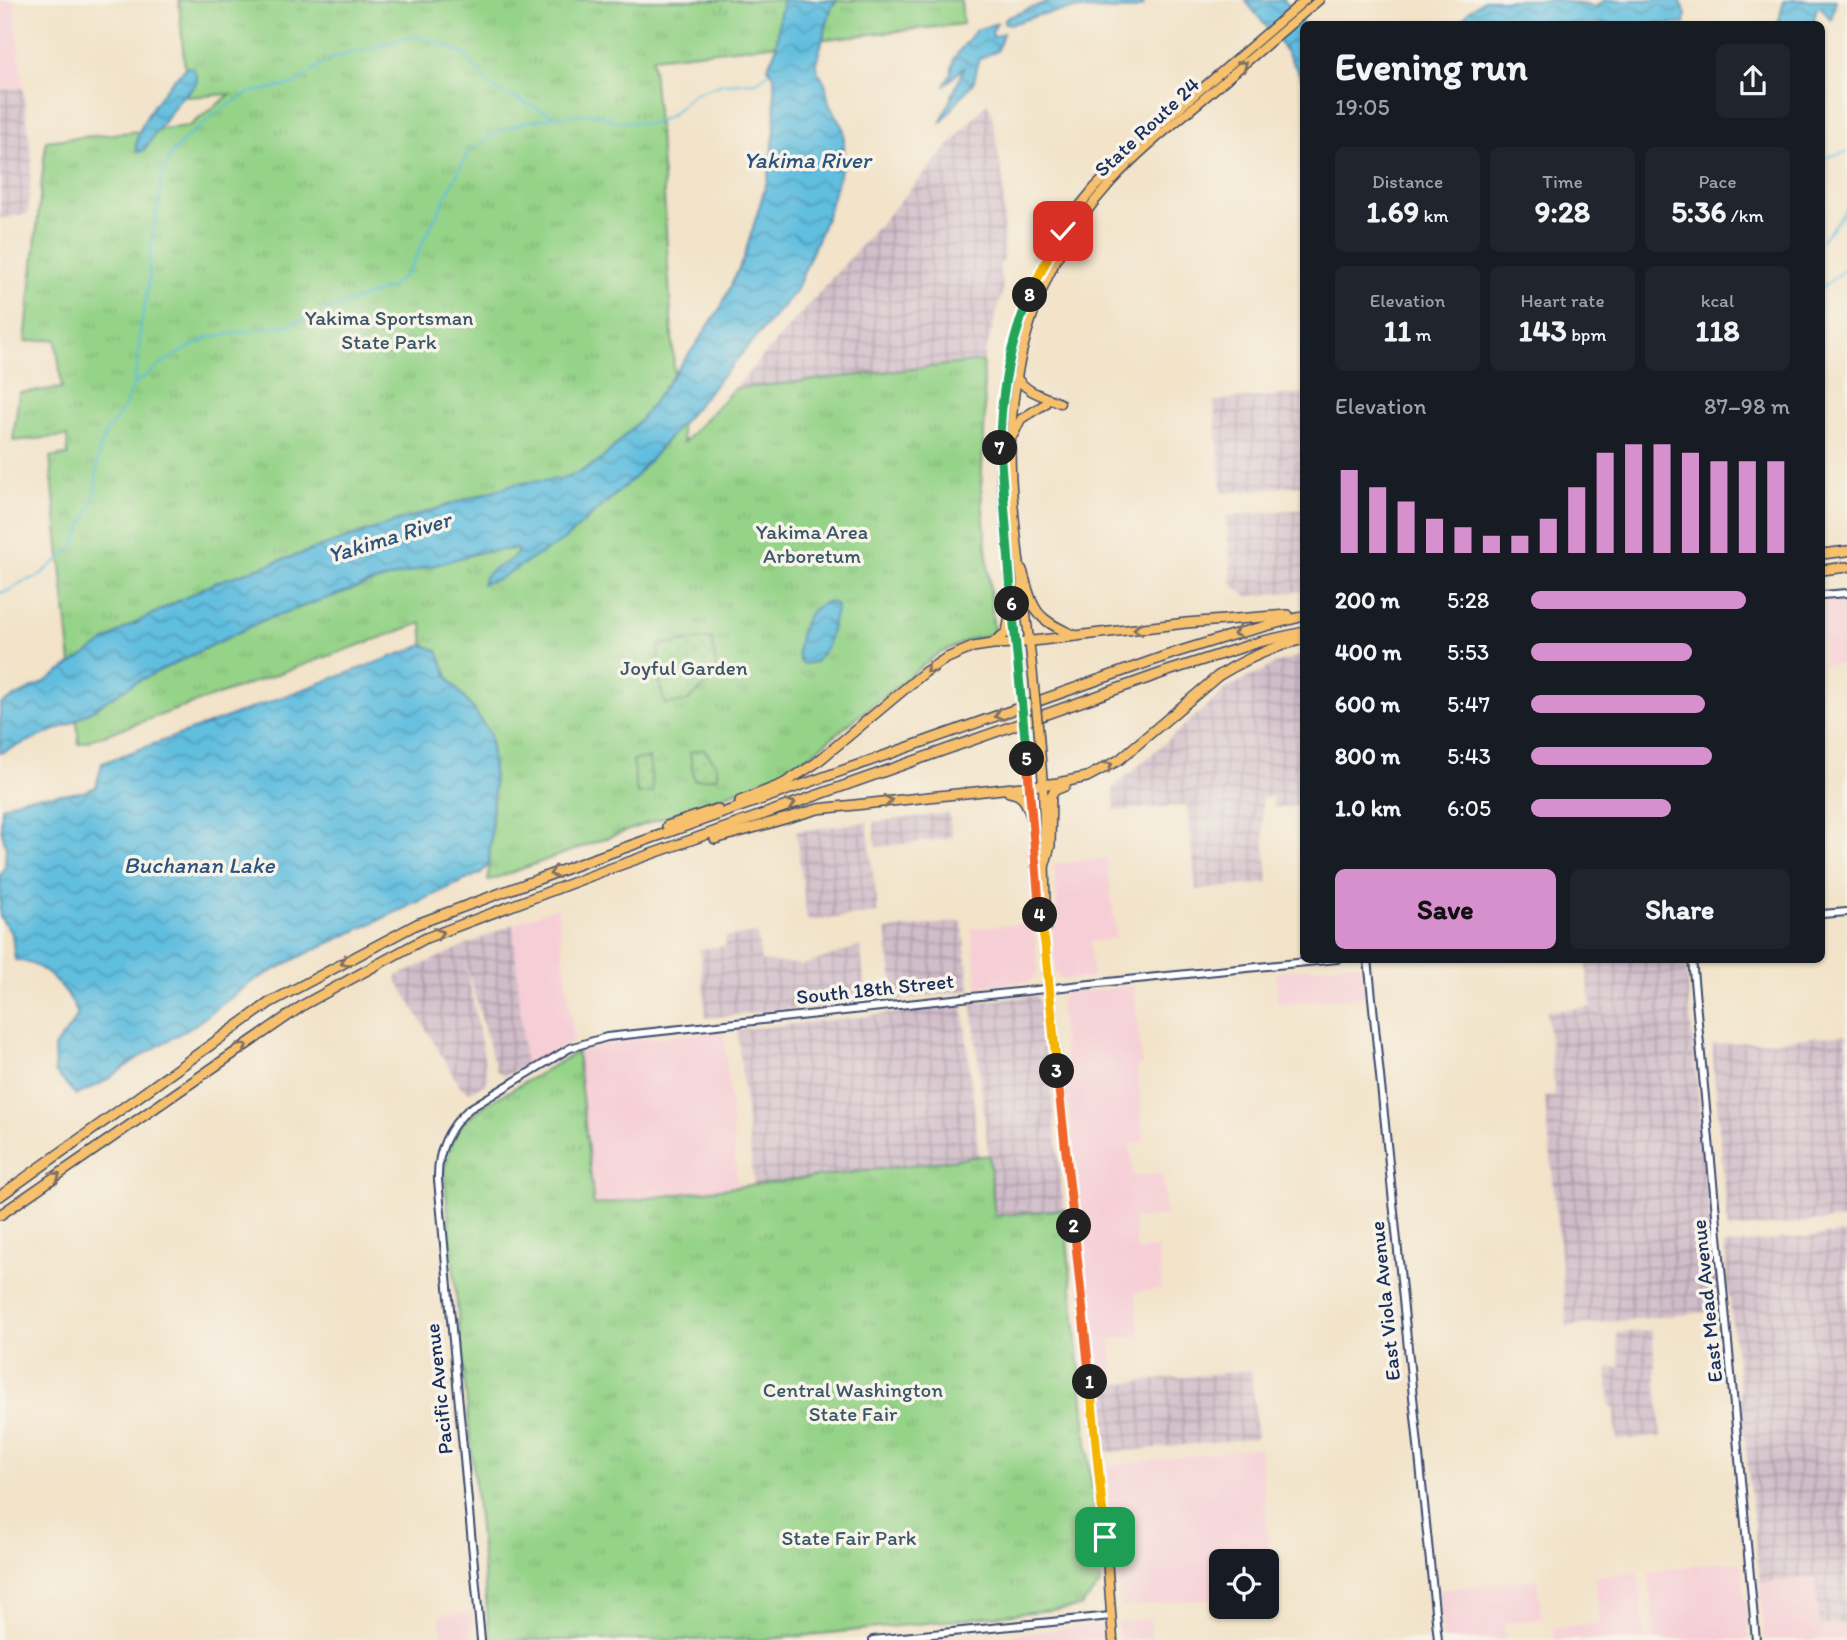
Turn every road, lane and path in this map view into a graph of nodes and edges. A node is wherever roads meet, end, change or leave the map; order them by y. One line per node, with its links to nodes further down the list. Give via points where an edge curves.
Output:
1 (1305, 0): 3 (main road, State Route 24)
2 (1319, 0): 3 (main road, State Route 24, one-way to 2)
3 (1169, 122): 4 (main road, State Route 24, via 1111,183 1068,240 1036,304); 15 (main road, State Route 24, via 1110,170 1077,209 1049,255 1025,309 1006,377 1000,442)
4 (1016, 377): 5 (main road, via 1034,395); 7 (main road, State Route 24)
5 (1060, 402)
6 (1045, 404): 7 (main road, via 1021,419)
7 (1011, 439): 11 (main road, State Route 24)
8 (1847, 551): 9 (highway)
9 (1825, 554)
10 (1847, 567): 12 (highway)
11 (1022, 569): 19 (highway, via 1032,605 1042,619); 21 (main road, State Route 24)
12 (1825, 570)
13 (1847, 593): 14 (street)
14 (1825, 595)
15 (1012, 604): 22 (main road, State Route 24); 23 (highway, via 1007,632)
16 (1300, 615): 19 (highway, one-way to 19)
17 (1300, 616): 29 (highway, one-way to 29, via 1174,653)
18 (1300, 633): 31 (highway, one-way to 18, via 1176,668)
19 (1078, 636): 21 (highway)
20 (1300, 640): 24 (highway, one-way to 20, via 1119,760 1217,676)
21 (1031, 641): 22 (highway); 25 (main road, State Route 24, bridge)
22 (1016, 643): 23 (highway); 26 (main road, State Route 24, bridge)
23 (993, 644): 29 (highway, one-way to 29, via 964,650 935,665 816,763 783,784)
24 (1087, 777): 25 (highway); 30 (highway, via 1051,796)
25 (1044, 785): 26 (highway); 30 (main road, State Route 24)
26 (1030, 786): 27 (highway); 28 (main road, State Route 24)
27 (1001, 789): 28 (highway, via 1025,800); 31 (highway, one-way to 27, via 818,809)
28 (1032, 819): 34 (main road, State Route 24)
29 (590, 859): 40 (highway, one-way to 40, via 417,924 269,1003)
30 (1045, 864): 34 (main road, State Route 24)
31 (609, 870): 41 (highway, one-way to 31, via 305,1004 426,938)
32 (1847, 912): 33 (street)
33 (1825, 914)
34 (1045, 943): 38 (main road)
35 (1300, 963): 38 (street, South 18th Street)
36 (1368, 963): 46 (street, East Viola Avenue)
37 (1692, 963): 47 (street, East Mead Avenue)
38 (1050, 988): 39 (street, South 18th Street, via 600,1038 570,1048 476,1104); 42 (main road)
39 (447, 1136): 43 (street, Pacific Avenue, via 438,1180)
40 (0, 1196)
41 (0, 1215)
42 (1111, 1616): 44 (street); 45 (main road)
43 (481, 1640)
44 (873, 1640)
45 (1113, 1640)
46 (1438, 1640)
47 (1756, 1640)

